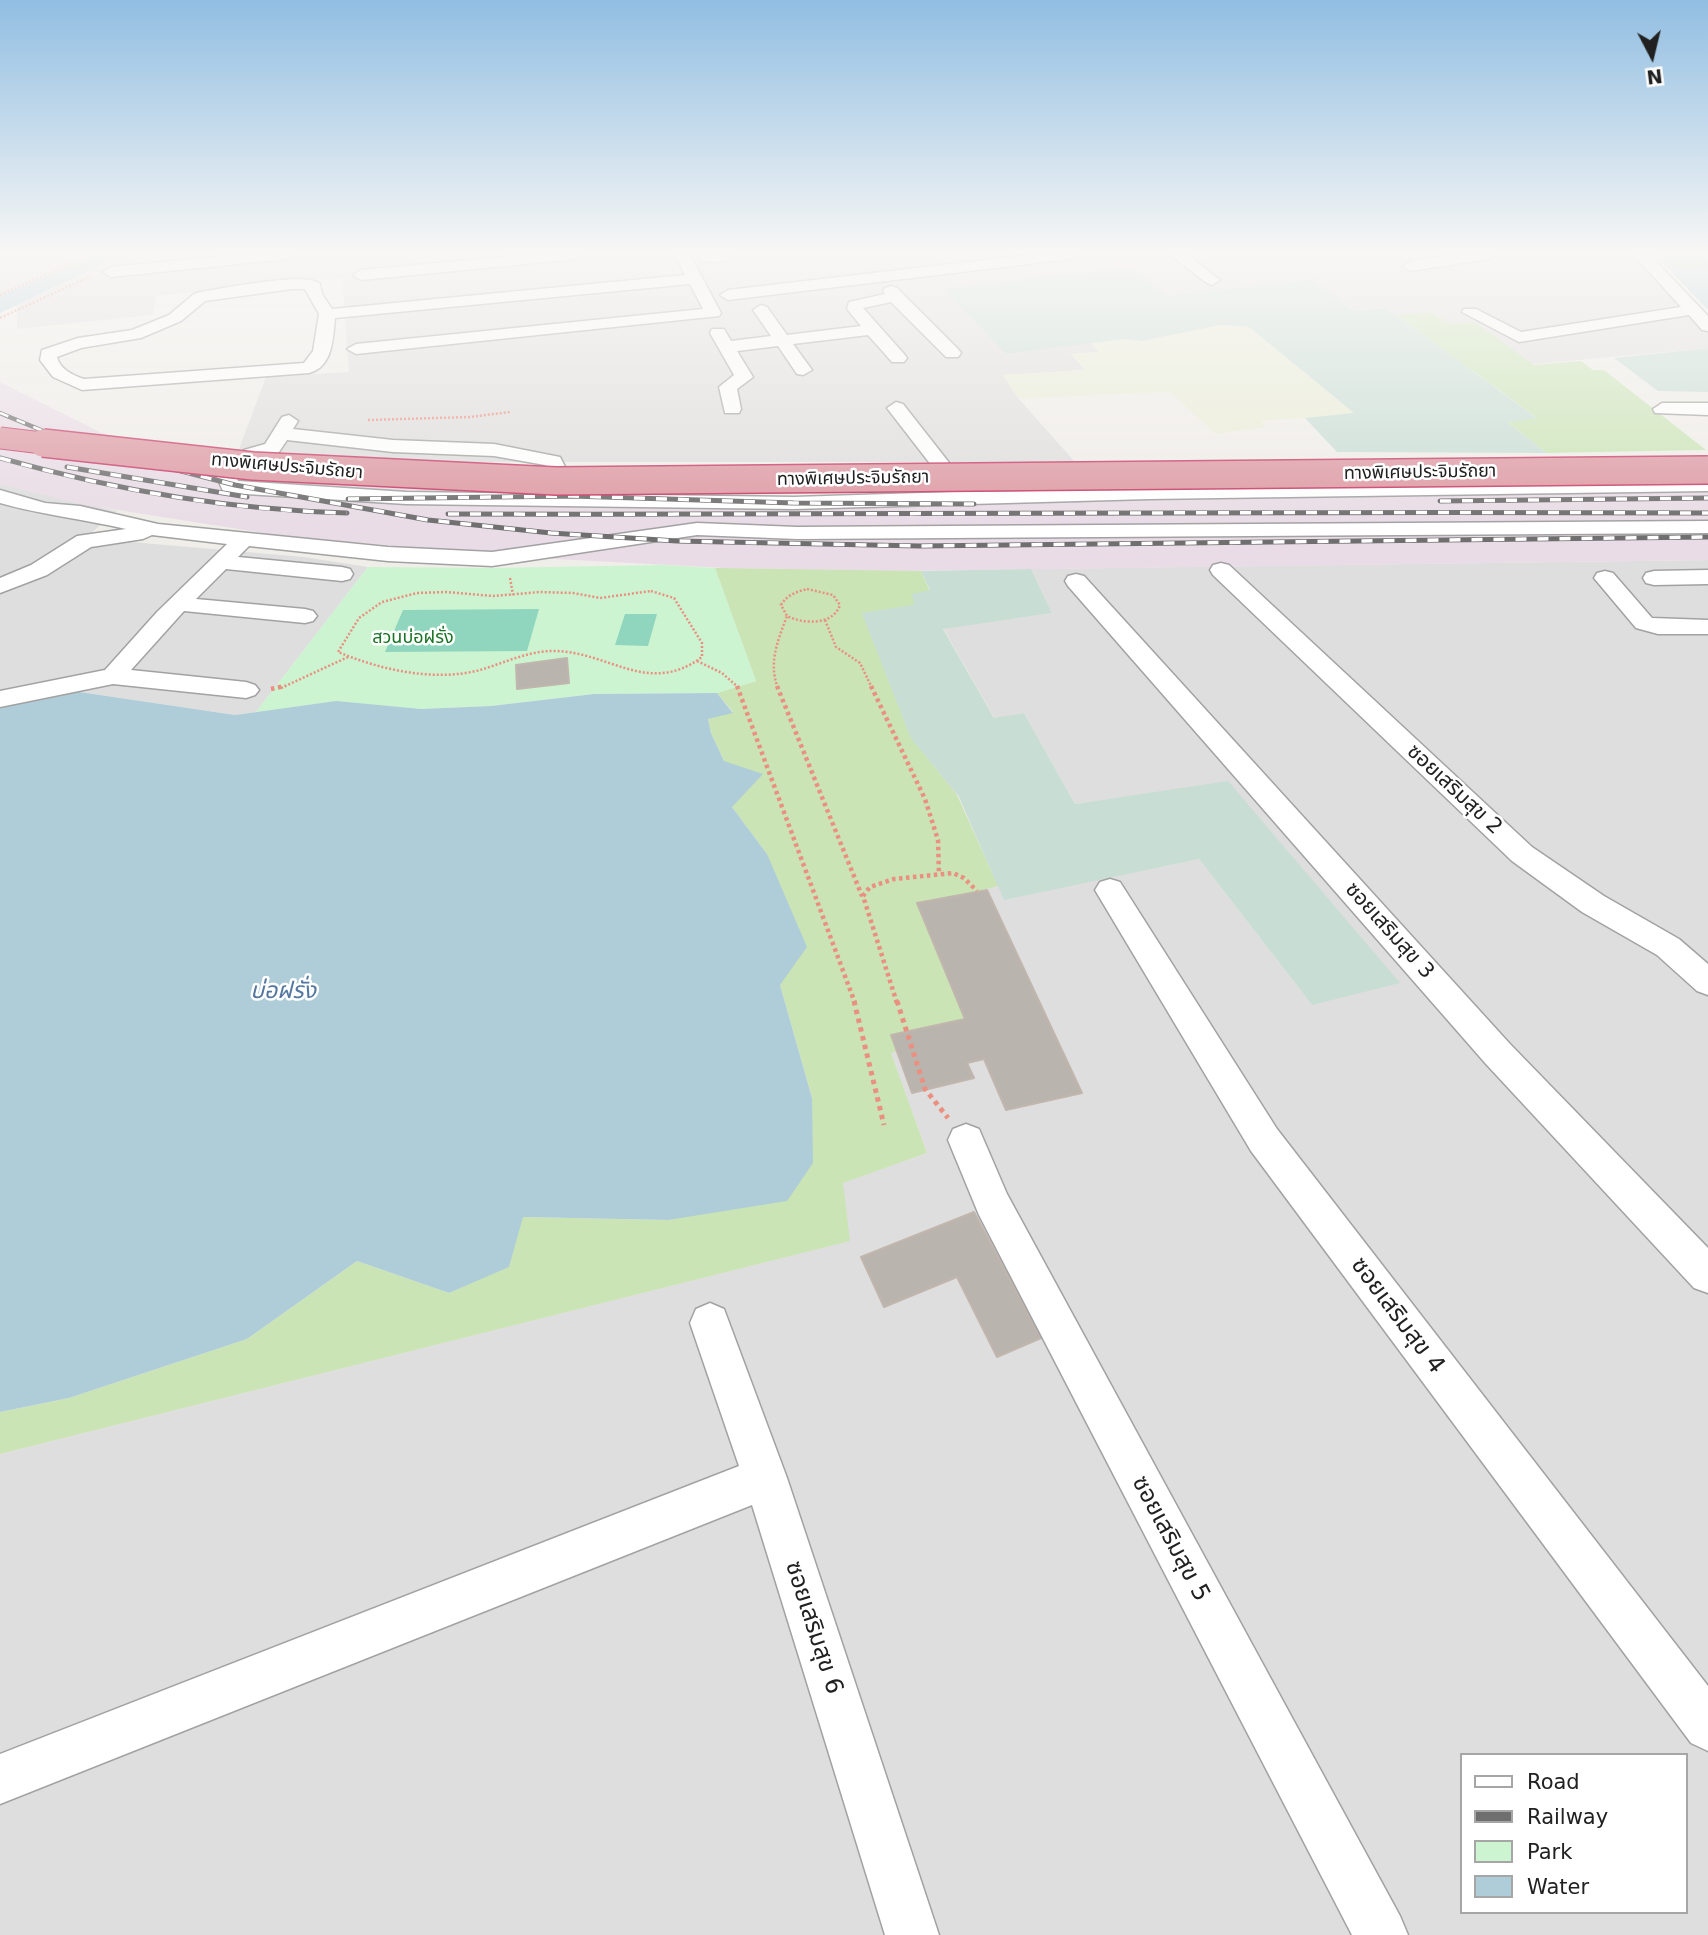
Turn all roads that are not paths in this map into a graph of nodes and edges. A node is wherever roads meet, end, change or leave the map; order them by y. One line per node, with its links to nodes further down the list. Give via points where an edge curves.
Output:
1 (75, 345): 2 (street, via 48,354 47,359 51,367 82,385 309,368 317,363)
2 (322, 345)
3 (393, 345): 9 (street)
4 (742, 345): 8 (street)
5 (785, 345): 12 (street)
6 (887, 345): 11 (street)
7 (944, 345): 10 (street)
8 (726, 347): 14 (street, via 744,377 728,387)
9 (356, 349)
10 (952, 353)
11 (898, 358)
12 (803, 370)
13 (896, 408): 21 (street)
14 (732, 409)
15 (1662, 409): 16 (street)
16 (1708, 409)
17 (0, 438): 19 (highway, ทางพิเศษประจิมรัถยา, bridge, via 253,466 556,481)
18 (0, 462): 20 (highway, ทางพิเศษประจิมรัถยา, via 273,486 590,498)
19 (1708, 470)
20 (1708, 486): 21 (street)
21 (966, 497): 23 (street, via 794,503)
22 (2, 498): 25 (street)
23 (573, 502): 23 (street, via 372,497 230,486 225,473 251,454 272,448 286,428 393,446 494,450 553,461)
24 (1708, 527): 26 (street, via 797,533 696,529 492,559)
25 (158, 530): 26 (street); 34 (street, via 85,541 39,570)
26 (244, 539): 27 (street)
27 (221, 562): 29 (street); 35 (street)
28 (1221, 570): 42 (street, ซอยเสริมสุข 2, via 1522,854 1593,904 1668,947)
29 (342, 574)
30 (1708, 577): 32 (street)
31 (1605, 578): 37 (street, via 1644,623)
32 (1654, 579)
33 (1076, 581): 44 (street, ซอยเสริมสุข 3, via 1498,1054)
34 (0, 586)
35 (172, 611): 36 (street); 38 (street)
36 (298, 624)
37 (1708, 627)
38 (113, 676): 39 (street); 40 (street)
39 (246, 690)
40 (0, 699)
41 (1110, 890): 47 (street, ซอยเสริมสุข 4, via 1264,1140)
42 (1708, 982)
43 (966, 1140): 50 (street, ซอยเสริมสุข 5, via 992,1203)
44 (1708, 1275)
45 (710, 1324): 46 (street, ซอยเสริมสุข 6)
46 (765, 1478): 48 (street); 49 (street, ซอยเสริมสุข 6)
47 (1708, 1726)
48 (0, 1779)
49 (912, 1935)
50 (1381, 1935)

